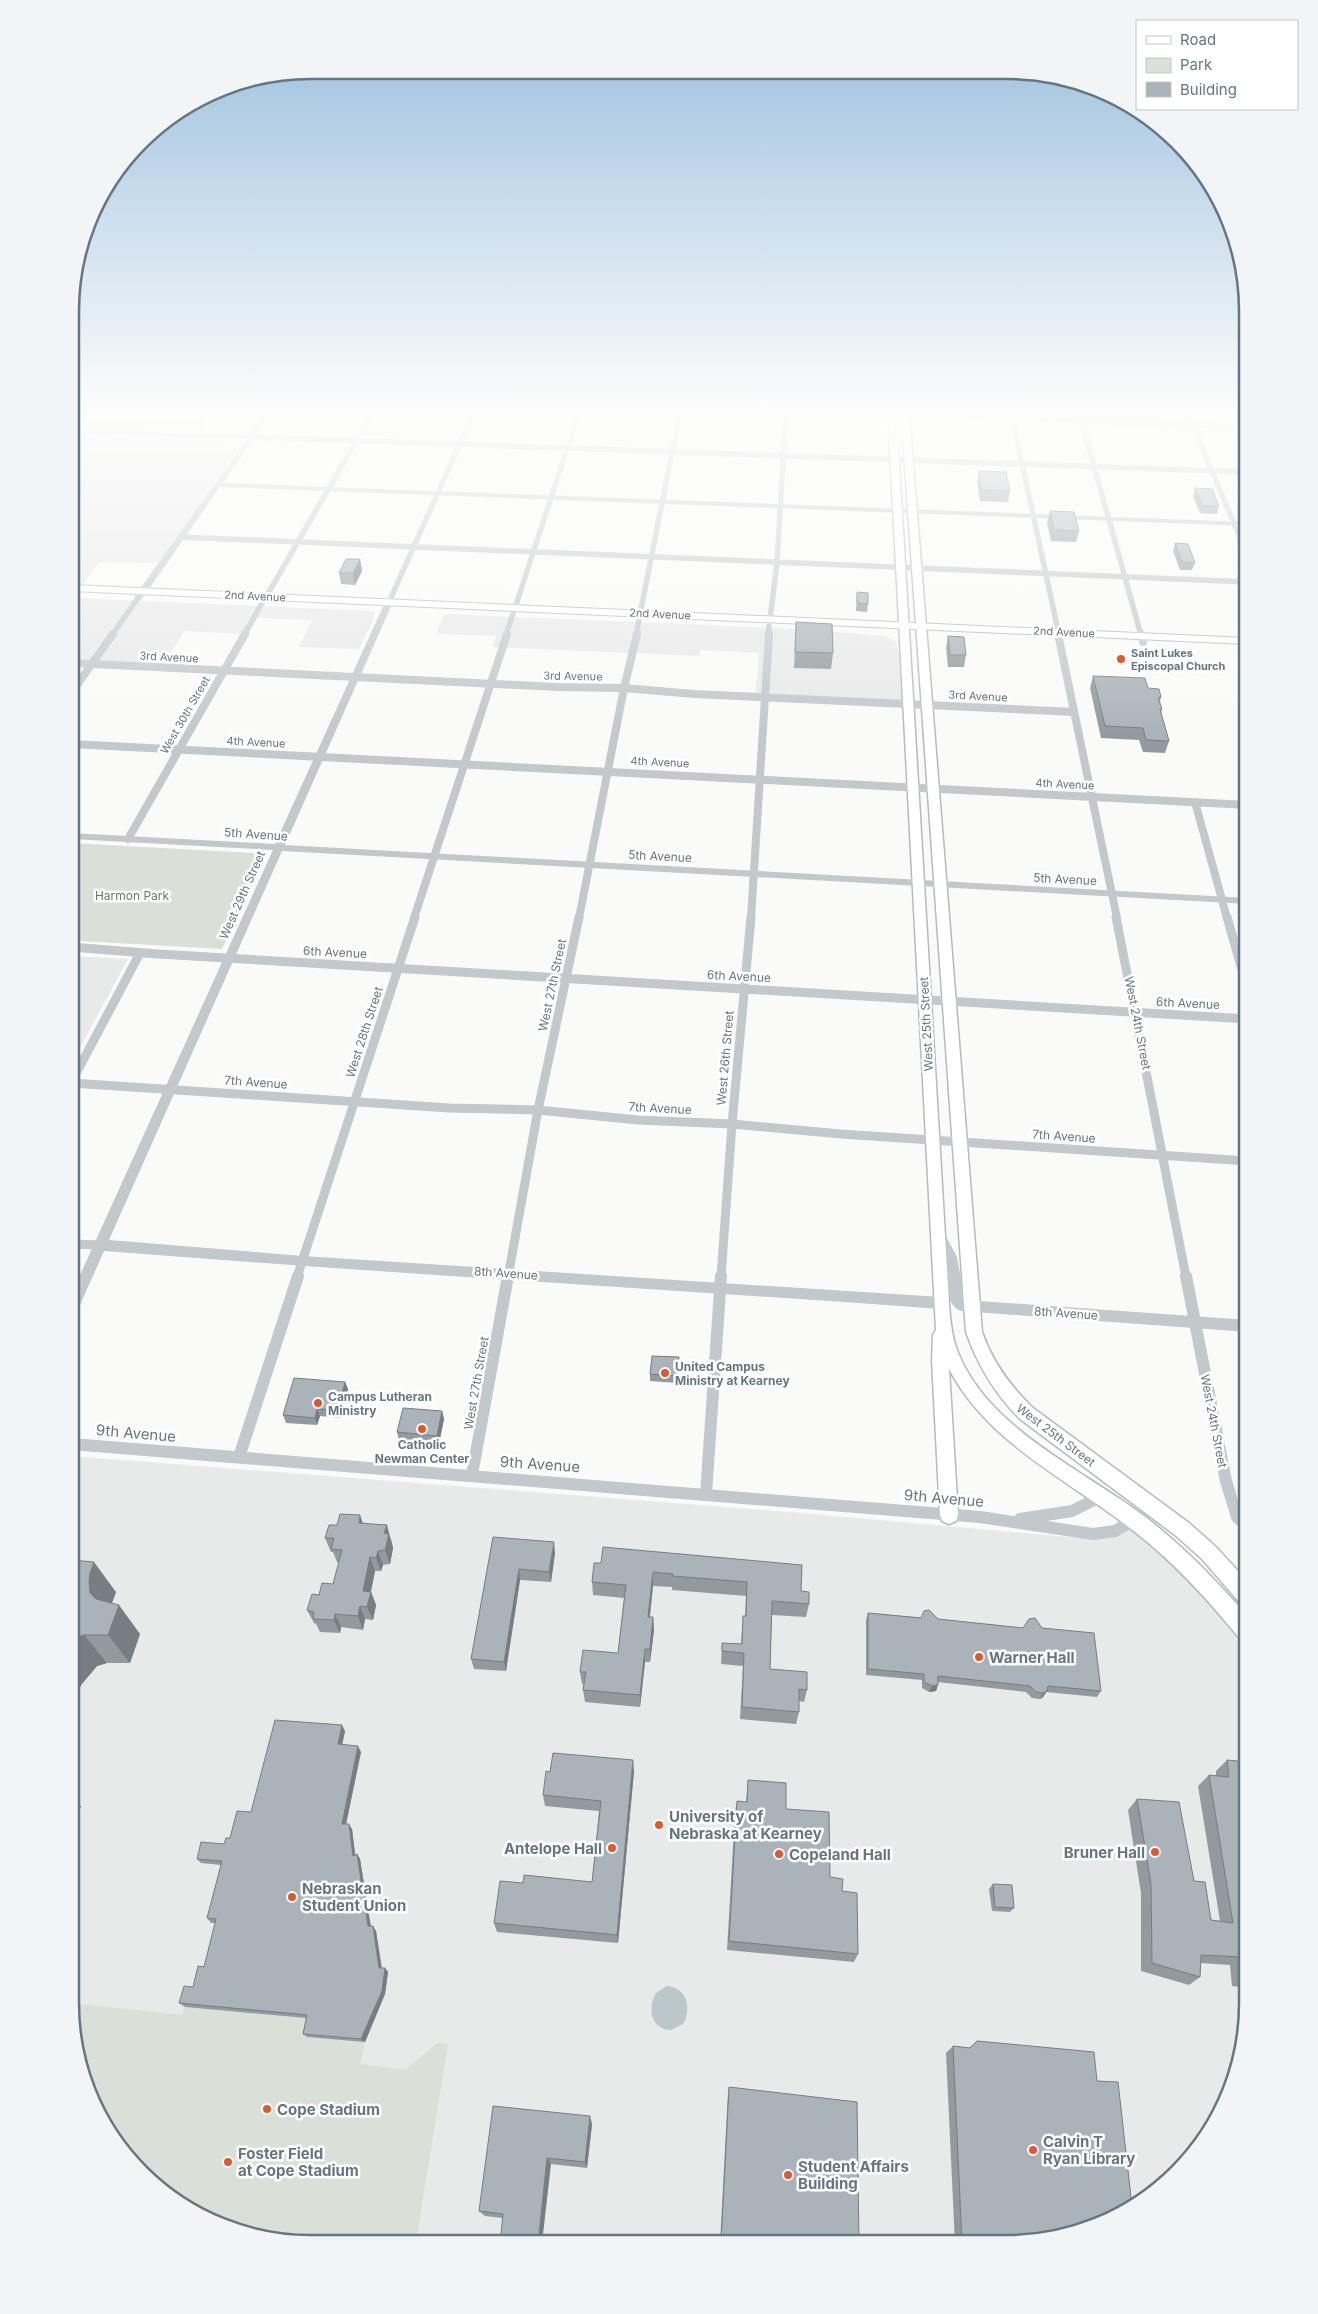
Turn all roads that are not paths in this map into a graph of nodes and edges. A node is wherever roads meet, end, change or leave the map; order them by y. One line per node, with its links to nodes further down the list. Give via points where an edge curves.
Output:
1 (192, 520): 15 (street)
2 (311, 520): 17 (street, West 30th Street)
3 (426, 520): 18 (street, West 29th Street)
4 (543, 520): 19 (street, West 28th Street)
5 (659, 520): 20 (street, West 27th Street)
6 (778, 520): 21 (street, West 26th Street)
7 (899, 520): 22 (main road, West 25th Street)
8 (913, 520): 23 (main road, West 25th Street)
9 (1033, 520): 24 (street, West 24th Street)
10 (1110, 520): 25 (street)
11 (1158, 520): 13 (street)
12 (1232, 520): 13 (street)
13 (1233, 523): 14 (street); 16 (street)
14 (1239, 523)
15 (180, 537): 17 (street); 28 (street)
16 (1239, 537)
17 (298, 543): 18 (street); 30 (street, West 30th Street)
18 (414, 547): 19 (street); 31 (street, West 29th Street)
19 (532, 553): 20 (street); 32 (street, West 28th Street)
20 (652, 556): 21 (street); 33 (street, West 27th Street)
21 (776, 562): 22 (street); 34 (street, West 26th Street)
22 (901, 568): 23 (street); 35 (main road, West 25th Street)
23 (916, 568): 24 (street); 36 (main road, West 25th Street)
24 (1045, 574): 25 (street); 37 (street, West 24th Street)
25 (1126, 577): 26 (street); 38 (street)
26 (1239, 582)
27 (79, 589): 28 (main road, 2nd Avenue)
28 (140, 594): 29 (main road, 2nd Avenue); 30 (main road, 2nd Avenue); 42 (street)
29 (79, 595)
30 (264, 600): 31 (main road, 2nd Avenue); 43 (street, West 30th Street)
31 (388, 605): 32 (main road, 2nd Avenue); 44 (street, West 29th Street)
32 (514, 611): 33 (main road, 2nd Avenue); 46 (street, West 28th Street)
33 (640, 617): 34 (main road, 2nd Avenue); 47 (street, West 27th Street)
34 (769, 622): 35 (main road, 2nd Avenue); 48 (street, West 26th Street)
35 (904, 628): 36 (main road, 2nd Avenue); 49 (main road, West 25th Street)
36 (921, 629): 37 (main road, 2nd Avenue); 50 (main road, West 25th Street)
37 (1058, 635): 38 (main road, 2nd Avenue); 51 (street, West 24th Street)
38 (1142, 639): 39 (main road, 2nd Avenue); 40 (main road, 2nd Avenue)
39 (1239, 641)
40 (1239, 646)
41 (79, 663): 42 (street, 3rd Avenue)
42 (91, 664): 43 (street, 3rd Avenue); 45 (street)
43 (223, 671): 44 (street, 3rd Avenue); 53 (street, West 30th Street)
44 (355, 678): 46 (street, 3rd Avenue); 54 (street, West 29th Street)
45 (79, 682)
46 (490, 684): 47 (street, 3rd Avenue); 55 (street, West 28th Street)
47 (624, 688): 48 (street, 3rd Avenue); 56 (street, West 27th Street)
48 (765, 697): 49 (street, 3rd Avenue); 57 (street, West 26th Street)
49 (908, 704): 50 (street, 3rd Avenue); 58 (main road, West 25th Street)
50 (927, 705): 51 (street, 3rd Avenue); 59 (main road, West 25th Street)
51 (1074, 712): 60 (street, West 24th Street)
52 (79, 744): 53 (street, 4th Avenue)
53 (179, 749): 54 (street, 4th Avenue); 64 (street, West 30th Street)
54 (320, 756): 55 (street, 4th Avenue); 65 (street, West 29th Street)
55 (464, 764): 56 (street, 4th Avenue); 66 (street, West 28th Street)
56 (608, 771): 57 (street, 4th Avenue); 67 (street, West 27th Street)
57 (760, 779): 58 (street, 4th Avenue); 68 (street, West 26th Street)
58 (913, 787): 59 (street, 4th Avenue); 69 (main road, West 25th Street)
59 (933, 788): 60 (street, 4th Avenue); 70 (main road, West 25th Street)
60 (1093, 797): 61 (street, 4th Avenue); 71 (street, West 24th Street)
61 (1195, 802): 62 (street, 4th Avenue); 72 (street)
62 (1239, 804)
63 (79, 836): 64 (street, 5th Avenue)
64 (128, 839): 65 (street, 5th Avenue)
65 (278, 848): 66 (street, 5th Avenue); 76 (street, West 29th Street)
66 (434, 856): 67 (street, 5th Avenue); 78 (street, West 28th Street)
67 (590, 865): 68 (street, 5th Avenue); 79 (street, West 27th Street)
68 (755, 874): 69 (street, 5th Avenue); 80 (street, West 26th Street)
69 (918, 883): 70 (street, 5th Avenue); 81 (main road, West 25th Street)
70 (940, 884): 71 (street, 5th Avenue); 82 (main road, West 25th Street)
71 (1112, 894): 72 (street, 5th Avenue); 83 (street, West 24th Street)
72 (1222, 900): 73 (street, 5th Avenue); 77 (street)
73 (1239, 901)
74 (79, 948): 75 (street, 6th Avenue)
75 (140, 953): 76 (street, 6th Avenue); 85 (street)
76 (229, 958): 78 (street, 6th Avenue); 87 (street, West 29th Street)
77 (1239, 959)
78 (398, 968): 79 (street, 6th Avenue); 88 (street, West 28th Street)
79 (566, 978): 80 (street, 6th Avenue); 89 (street, West 27th Street)
80 (744, 989): 81 (street, 6th Avenue); 90 (street, West 26th Street)
81 (924, 999): 82 (street, 6th Avenue); 91 (main road, West 25th Street)
82 (949, 1001): 83 (street, 6th Avenue); 92 (main road, West 25th Street)
83 (1136, 1012): 84 (street, 6th Avenue); 93 (street, West 24th Street)
84 (1239, 1018)
85 (79, 1069)
86 (79, 1084): 87 (street, 7th Avenue)
87 (170, 1089): 88 (street, 7th Avenue); 97 (street, West 29th Street)
88 (355, 1101): 89 (street, 7th Avenue); 98 (street, West 28th Street)
89 (538, 1110): 90 (street, 7th Avenue, via 638,1120); 99 (street, West 27th Street)
90 (732, 1124): 91 (street, 7th Avenue); 100 (street, West 26th Street)
91 (932, 1140): 92 (street, 7th Avenue); 95 (main road, West 25th Street)
92 (960, 1142): 93 (street, 7th Avenue); 103 (main road, West 25th Street)
93 (1164, 1155): 94 (street, 7th Avenue); 105 (street, West 24th Street)
94 (1239, 1160)
95 (937, 1234): 102 (main road, West 25th Street); 103 (street, via 950,1256 957,1300 961,1305)
96 (79, 1245): 97 (street, 8th Avenue)
97 (100, 1246): 98 (street, 8th Avenue); 101 (street, West 29th Street)
98 (303, 1261): 99 (street, 8th Avenue); 108 (street, West 28th Street)
99 (509, 1273): 100 (street, 8th Avenue); 109 (street, West 27th Street)
100 (722, 1289): 102 (street, 8th Avenue); 110 (street, West 26th Street)
101 (79, 1292)
102 (941, 1302): 104 (main road, West 25th Street)
103 (972, 1306): 105 (street, 8th Avenue); 112 (main road, West 25th Street, via 974,1332 981,1353 993,1377 1015,1404)
104 (942, 1321): 111 (main road, West 25th Street, via 952,1358 966,1385 992,1415 1036,1452); 113 (main road, via 940,1360)
105 (1195, 1322): 106 (street, 8th Avenue); 116 (street, West 24th Street, via 1232,1507)
106 (1239, 1325)
107 (79, 1445): 108 (street, 9th Avenue)
108 (239, 1458): 109 (street, 9th Avenue)
109 (472, 1475): 110 (street, 9th Avenue)
110 (706, 1494): 113 (street, 9th Avenue)
111 (1100, 1497): 112 (main road, via 1108,1493 1125,1496); 114 (street, 9th Avenue, via 1074,1511); 115 (main road)
112 (1154, 1510): 117 (main road, via 1209,1553)
113 (949, 1515): 114 (street, 9th Avenue)
114 (1006, 1520): 115 (street, 9th Avenue, via 1094,1534 1115,1531)
115 (1134, 1520): 118 (main road, via 1195,1573)
116 (1239, 1520)
117 (1239, 1587)
118 (1239, 1622)

